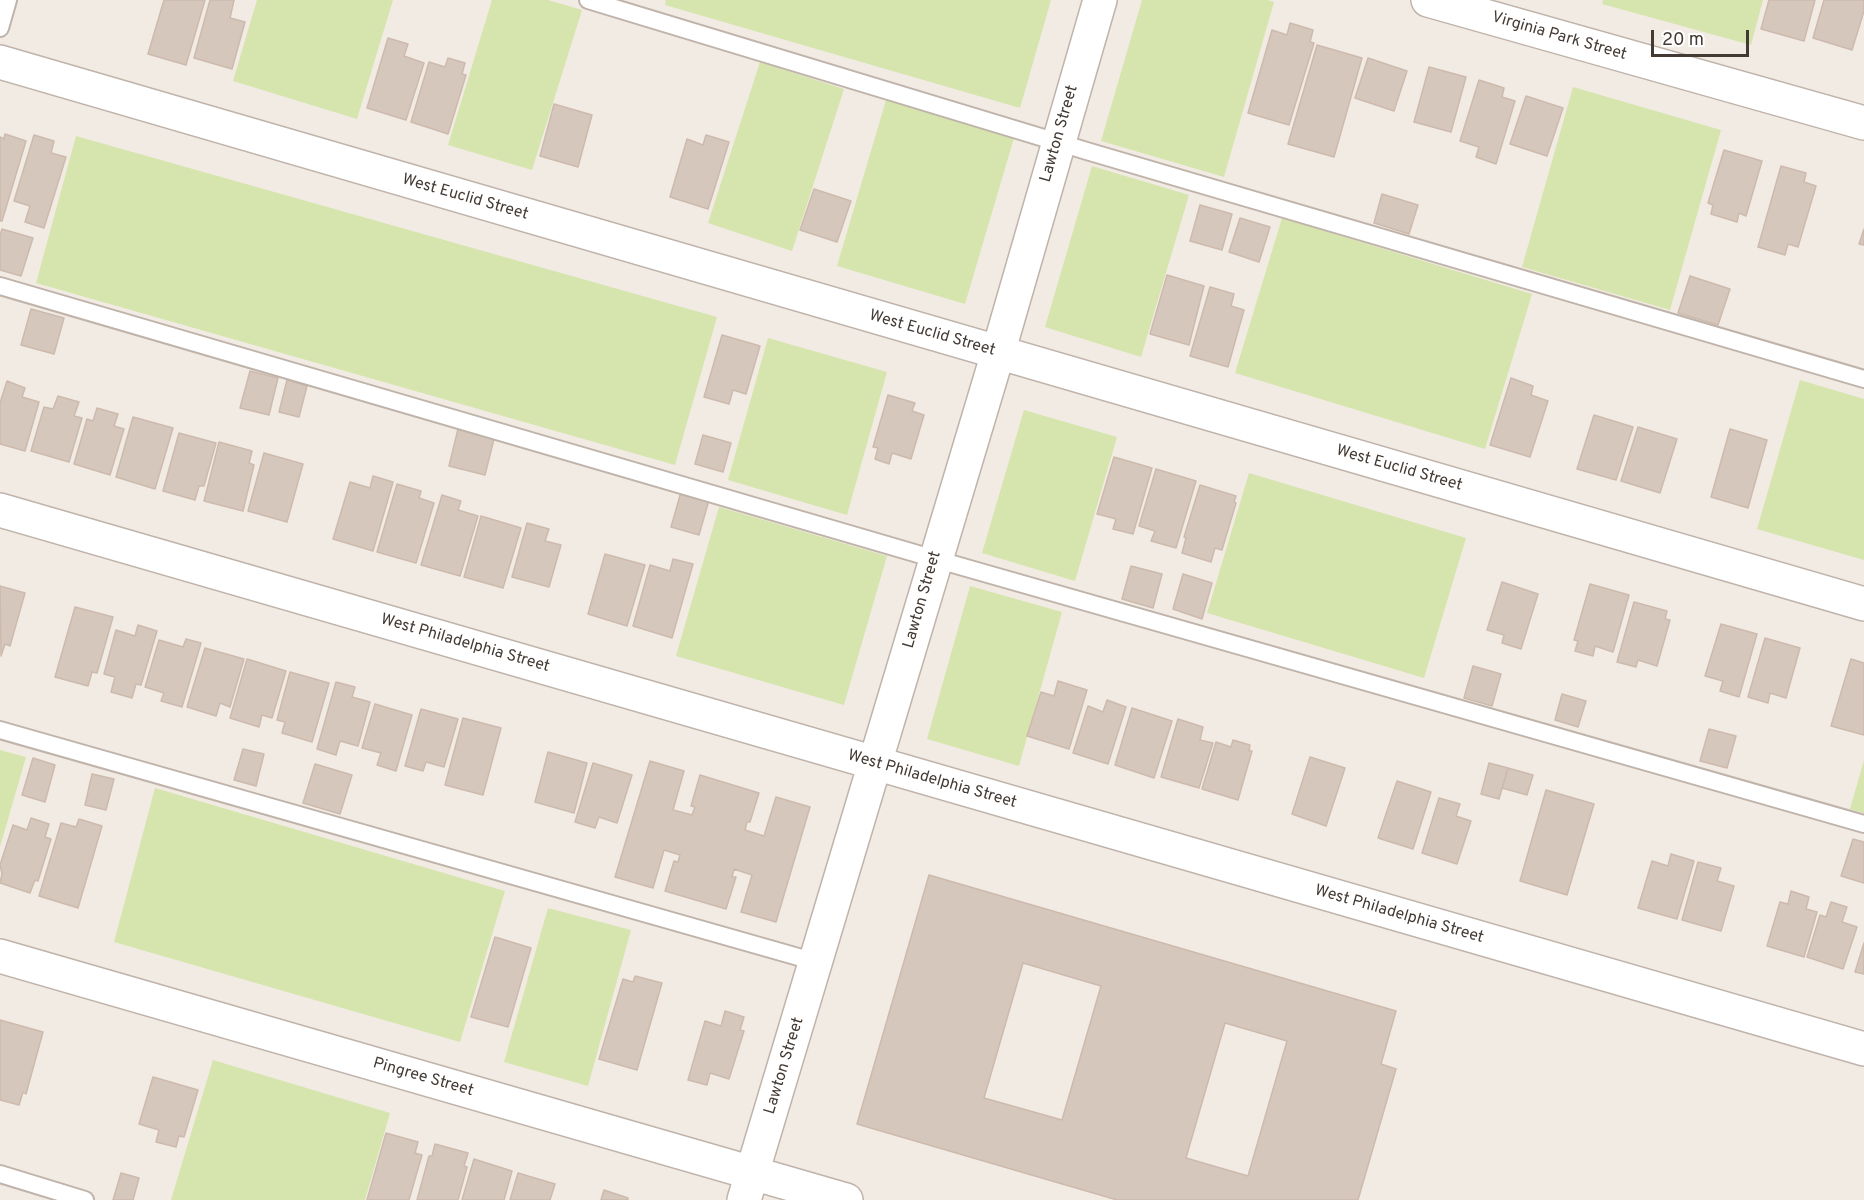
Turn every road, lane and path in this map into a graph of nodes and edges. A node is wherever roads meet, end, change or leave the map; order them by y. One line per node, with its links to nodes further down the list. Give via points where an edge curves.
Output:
1 (8, 0): 5 (lane)
2 (588, 0): 8 (lane)
3 (1100, 0): 8 (street, Lawton Street)
4 (1428, 0): 7 (street, Virginia Park Street)
5 (0, 28)
6 (0, 62): 10 (street, West Euclid Street)
7 (1864, 123)
8 (1057, 142): 10 (street, Lawton Street); 11 (lane)
9 (0, 286): 13 (lane)
10 (998, 353): 13 (street, Lawton Street); 14 (street, West Euclid Street)
11 (1864, 379)
12 (0, 510): 16 (street, West Philadelphia Street)
13 (935, 559): 16 (street, Lawton Street); 17 (lane)
14 (1864, 604)
15 (0, 730): 19 (lane)
16 (876, 763): 19 (street, Lawton Street); 20 (street, West Philadelphia Street)
17 (1864, 824)
18 (0, 956): 22 (street, Pingree Street)
19 (816, 963): 22 (street, Lawton Street)
20 (1864, 1049)
21 (0, 1174): 23 (lane)
22 (748, 1186): 24 (street, Pingree Street)
23 (85, 1200)
24 (846, 1200)

